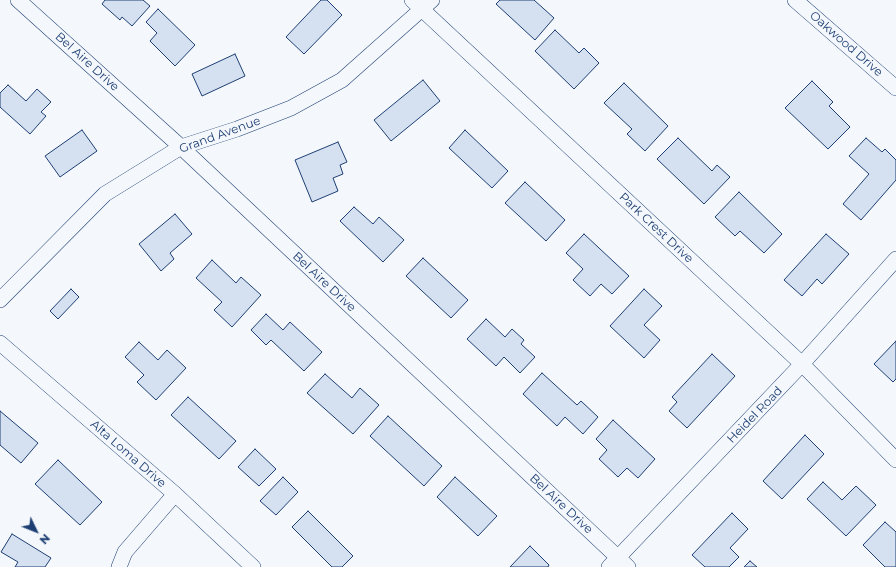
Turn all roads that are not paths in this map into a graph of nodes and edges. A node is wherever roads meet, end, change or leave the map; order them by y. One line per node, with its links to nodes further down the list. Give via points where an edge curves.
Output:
1 (18, 0): 5 (street, Bel Aire Drive)
2 (795, 0): 4 (street, Oakwood Drive)
3 (422, 3): 5 (street, Grand Avenue, via 342,80 291,108); 9 (street, Park Crest Drive)
4 (896, 88)
5 (181, 147): 7 (street, Grand Avenue, via 105,194); 12 (street, Bel Aire Drive)
6 (896, 259): 9 (street, Heidel Road)
7 (0, 300)
8 (0, 343): 11 (street, Alta Loma Drive)
9 (802, 364): 10 (street, Park Crest Drive); 12 (street, Heidel Road)
10 (896, 460)
11 (174, 494): 13 (street, via 124,552); 14 (street, Alta Loma Drive)
12 (618, 564)
13 (119, 567)
14 (253, 567)

